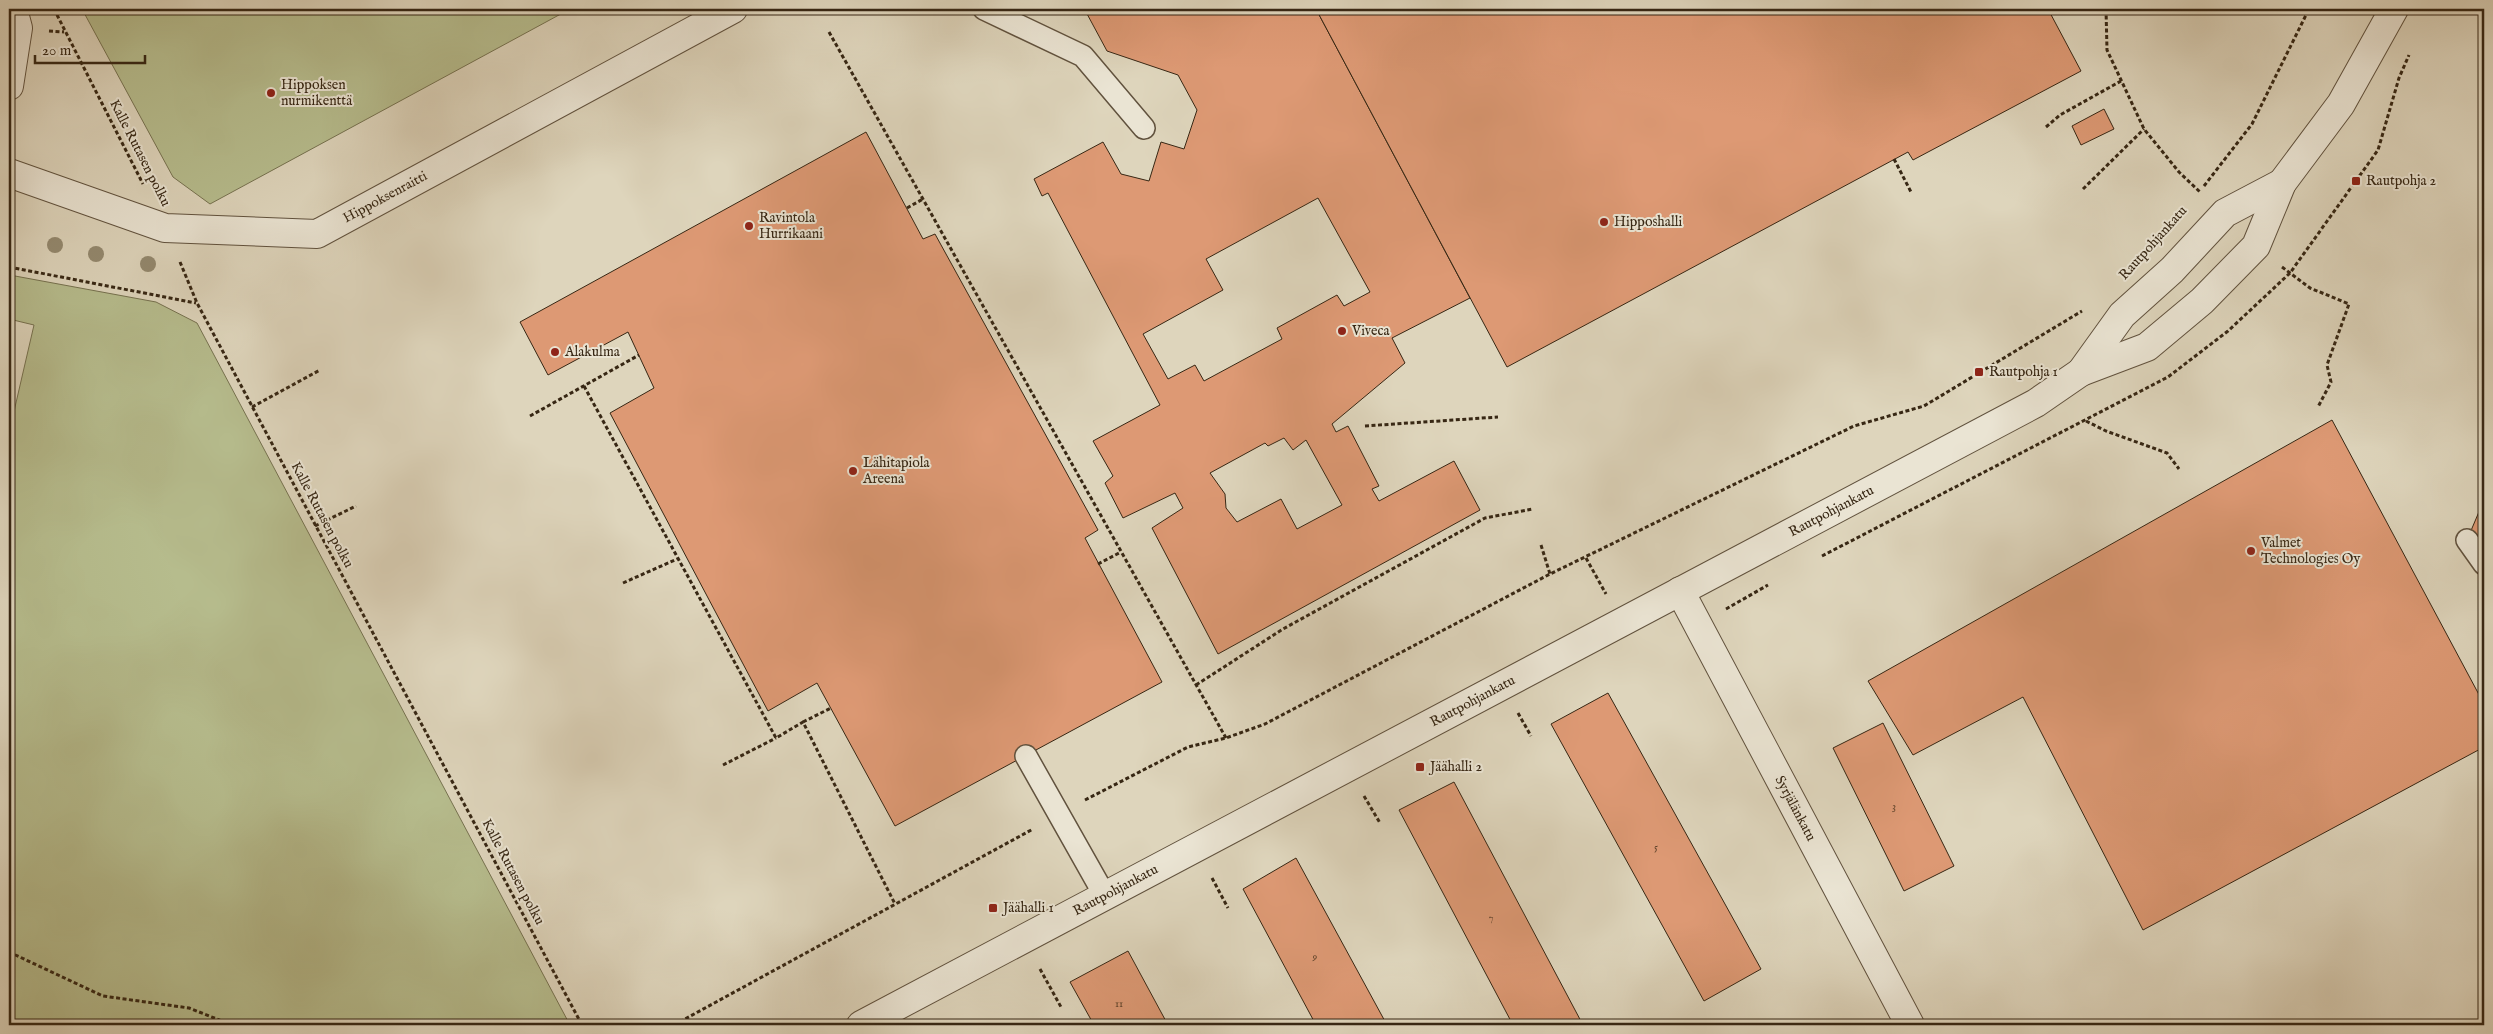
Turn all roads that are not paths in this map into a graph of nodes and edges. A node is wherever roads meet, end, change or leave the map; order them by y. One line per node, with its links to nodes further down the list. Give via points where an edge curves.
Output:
1 (13, 9): 5 (street, via 18,28)
2 (733, 9): 7 (street, Hippoksenraitti, via 317,234 165,228)
3 (984, 9): 6 (lane, via 1083,56)
4 (2394, 9): 8 (street, Rautpohjankatu, via 2341,104)
5 (9, 86)
6 (1144, 128)
7 (9, 174)
8 (2282, 183): 9 (street, Rautpohjankatu, via 2225,213 2172,270 2122,315); 9 (street, Rautpohjankatu, via 2256,246 2202,301 2147,347)
9 (2081, 372): 12 (street, Rautpohjankatu, via 2036,403)
10 (2467, 540): 11 (lane)
11 (2484, 564)
12 (1680, 591): 14 (street, Rautpohjankatu); 16 (street, Syrjälänkatu)
13 (1026, 756): 14 (lane)
14 (1105, 896): 15 (street, Rautpohjankatu)
15 (861, 1025)
16 (1910, 1025)

